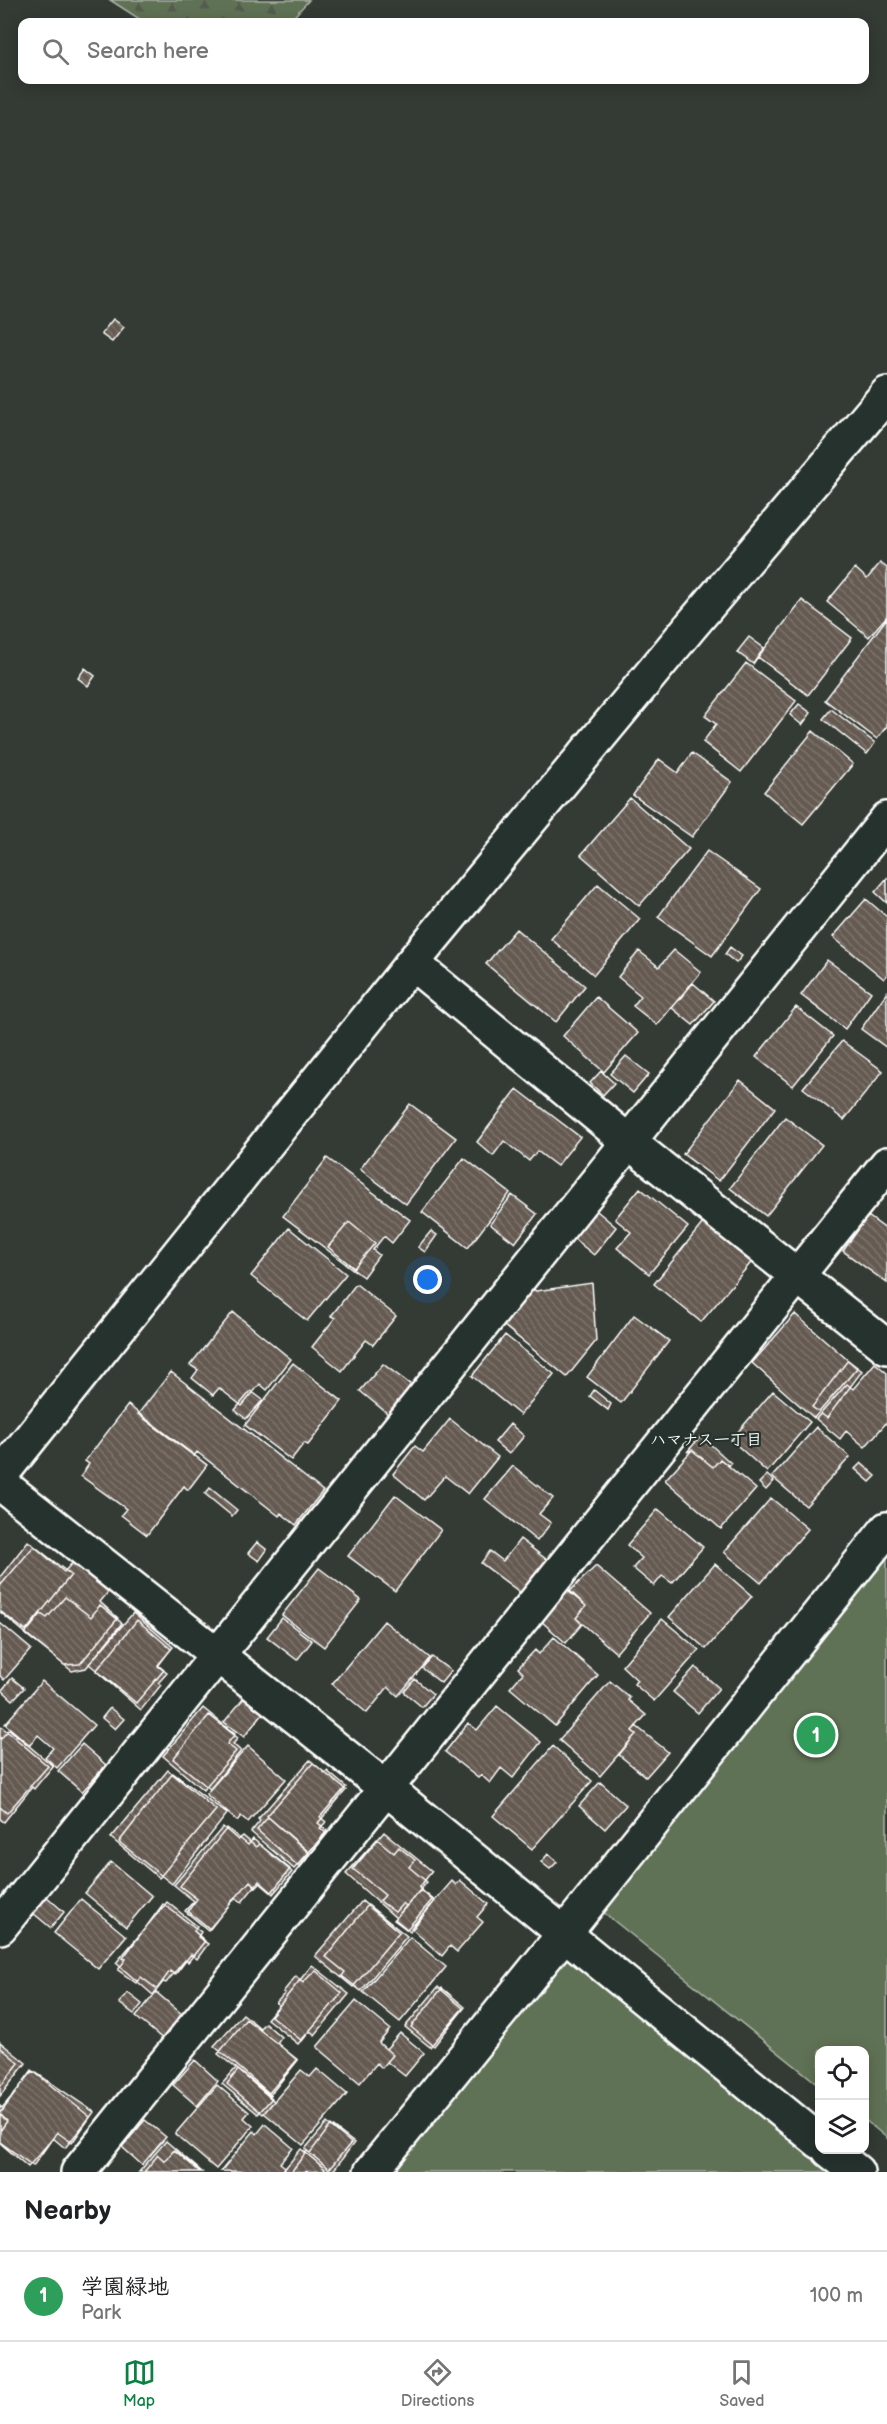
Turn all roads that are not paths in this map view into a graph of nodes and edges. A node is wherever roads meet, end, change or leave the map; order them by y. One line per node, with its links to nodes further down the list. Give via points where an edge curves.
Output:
1 (887, 394): 3 (street)
2 (887, 819): 4 (street)
3 (412, 963): 4 (street); 8 (street)
4 (629, 1142): 6 (street); 11 (street)
5 (887, 1164): 6 (street)
6 (797, 1277): 7 (street); 12 (street)
7 (887, 1347)
8 (0, 1476)
9 (0, 1483): 11 (street)
10 (887, 1529): 14 (street)
11 (219, 1655): 12 (street); 13 (street)
12 (387, 1789): 14 (street); 17 (street)
13 (0, 1927)
14 (564, 1934): 15 (street); 18 (street)
15 (815, 2139)
16 (834, 2154): 19 (street)
17 (78, 2172)
18 (371, 2172)
19 (857, 2172)

